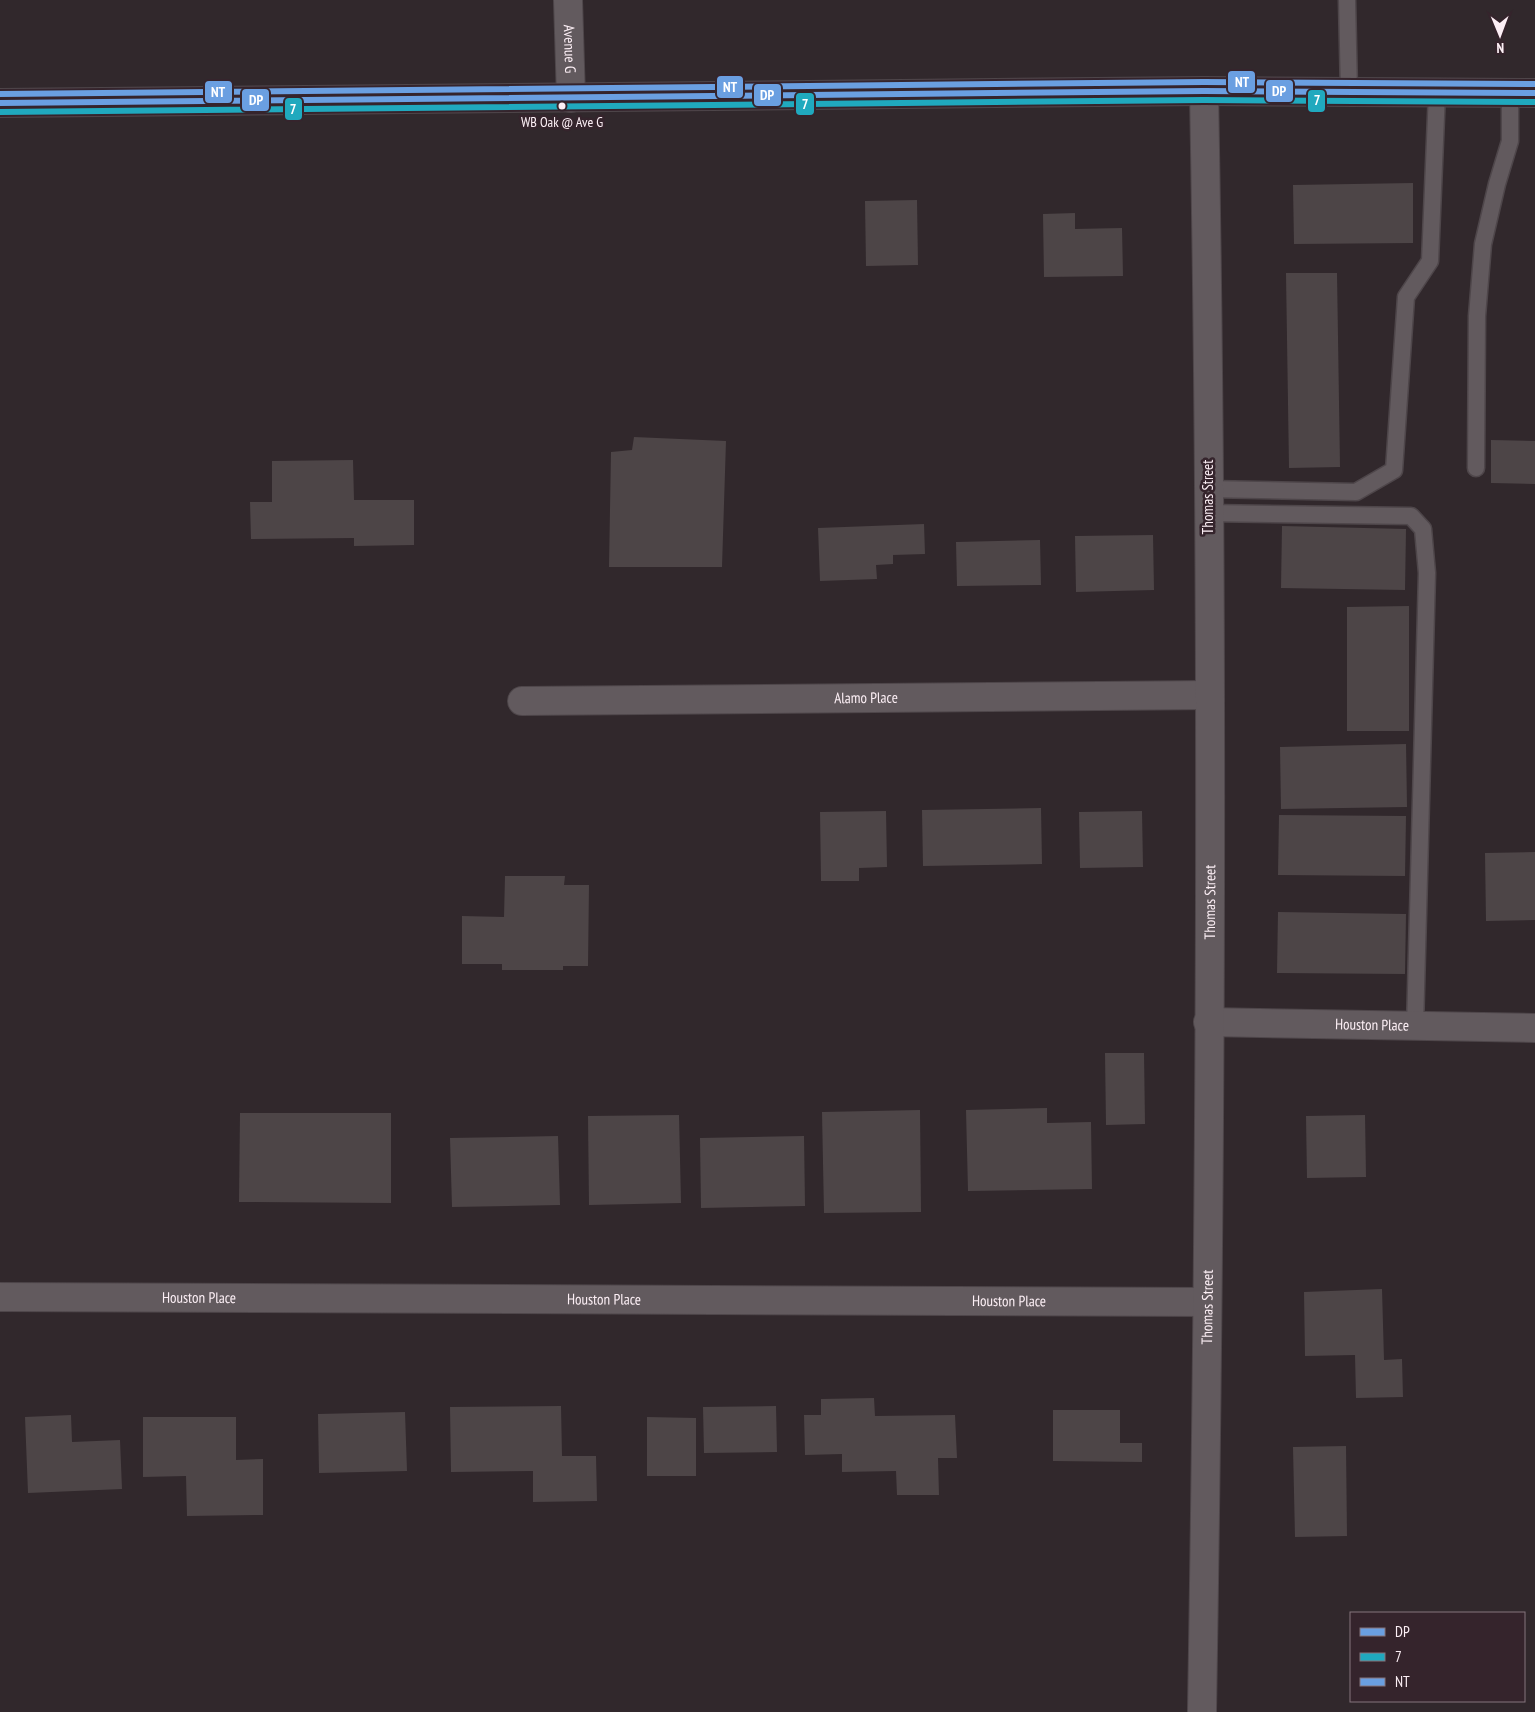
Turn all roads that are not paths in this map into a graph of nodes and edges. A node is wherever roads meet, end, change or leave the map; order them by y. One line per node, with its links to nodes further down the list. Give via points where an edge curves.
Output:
1 (568, 0): 7 (street, Avenue G)
2 (1347, 0): 4 (lane)
3 (1204, 91): 4 (main road); 7 (main road); 10 (street, Thomas Street)
4 (1349, 92): 5 (main road)
5 (1438, 92): 6 (main road); 10 (lane, via 1430,261 1406,297 1394,470 1356,492)
6 (1522, 92): 9 (lane, via 1483,244 1477,307)
7 (570, 98): 8 (main road)
8 (0, 103)
9 (1476, 468)
10 (1208, 501): 11 (street, Thomas Street); 14 (lane, via 1411,516 1423,529 1427,573)
11 (1210, 695): 12 (street, Alamo Place); 13 (street, Thomas Street)
12 (522, 701)
13 (1208, 1022): 14 (street, Houston Place); 17 (street, Thomas Street)
14 (1415, 1027): 15 (street, Houston Place)
15 (1535, 1028)
16 (0, 1298): 17 (street, Houston Place)
17 (1206, 1302): 18 (street, Thomas Street)
18 (1202, 1712)

